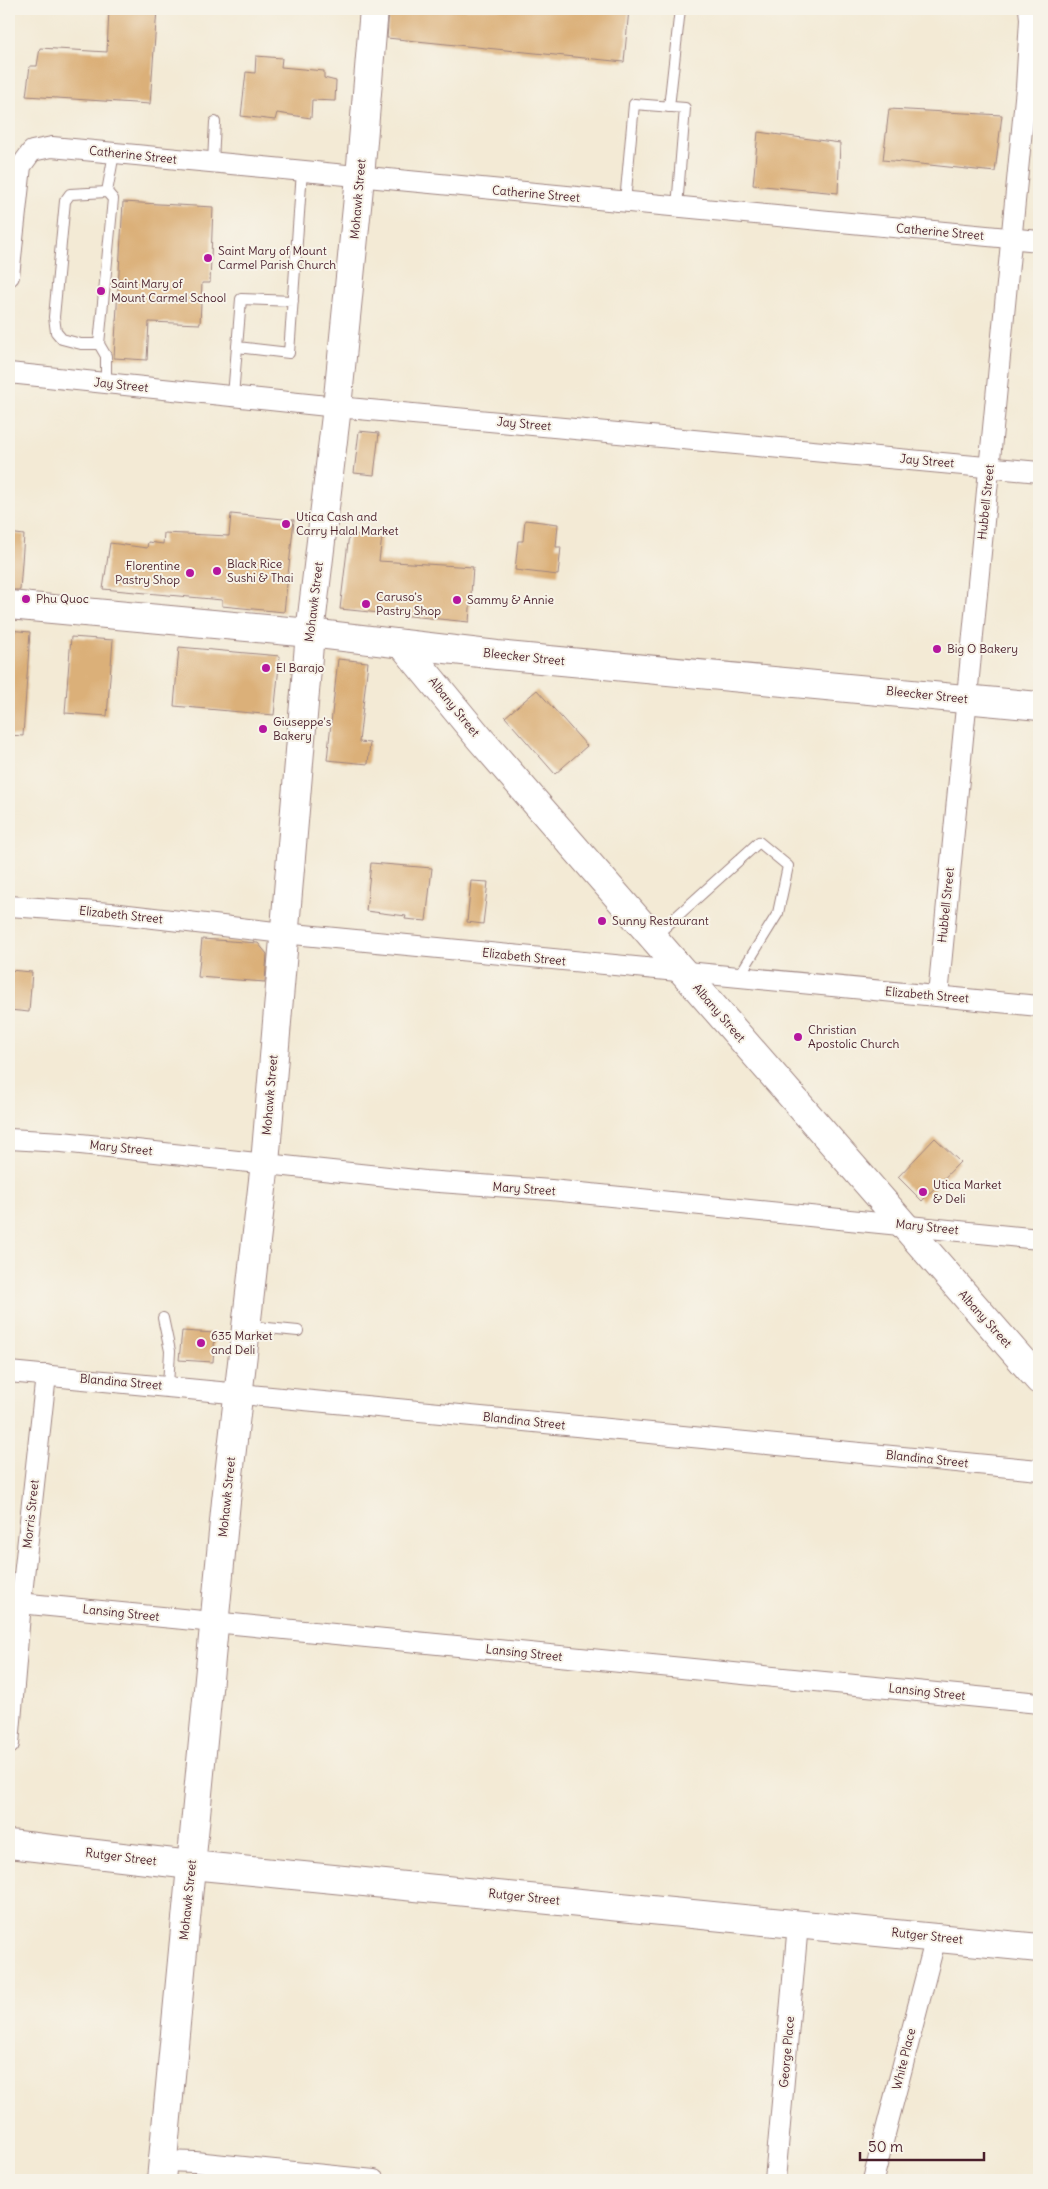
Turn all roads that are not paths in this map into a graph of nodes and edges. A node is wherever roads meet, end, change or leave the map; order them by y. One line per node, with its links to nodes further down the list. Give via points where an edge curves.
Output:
1 (374, 9): 9 (street, Mohawk Street)
2 (680, 9): 4 (lane)
3 (1028, 9): 13 (street, Hubbell Street, via 1026,88)
4 (669, 107): 11 (lane, via 634,104); 12 (lane, via 685,108)
5 (215, 122): 7 (lane)
6 (114, 153): 7 (street, Catherine Street); 10 (lane); 15 (street, Catherine Street, via 52,147 34,150 21,166)
7 (213, 162): 8 (street, Catherine Street)
8 (302, 171): 9 (street, Catherine Street); 16 (lane)
9 (360, 177): 11 (street, Catherine Street); 22 (street, Mohawk Street)
10 (107, 192): 17 (lane, via 113,199); 17 (lane, via 70,194 65,201 54,317 56,332 62,339)
11 (625, 202): 12 (street, Catherine Street)
12 (676, 207): 13 (street, Catherine Street)
13 (1011, 239): 14 (street, Catherine Street); 23 (street, Hubbell Street)
14 (1039, 242)
15 (9, 276)
16 (292, 301): 18 (lane, via 241,299); 18 (lane, via 289,353)
17 (99, 344): 20 (lane, via 106,356)
18 (238, 347): 21 (lane)
19 (9, 373): 20 (street, Jay Street)
20 (106, 383): 21 (street, Jay Street)
21 (233, 396): 22 (street, Jay Street)
22 (337, 407): 23 (street, Jay Street); 26 (street, Mohawk Street)
23 (989, 467): 24 (street, Jay Street); 28 (street, Hubbell Street)
24 (1039, 472)
25 (9, 605): 26 (street, Bleecker Street)
26 (310, 633): 27 (street, Bleecker Street); 31 (street, Mohawk Street)
27 (402, 644): 28 (street, Bleecker Street); 32 (street, Albany Street, via 481,740)
28 (966, 699): 29 (street, Bleecker Street); 35 (street, Hubbell Street)
29 (1039, 706)
30 (9, 906): 31 (street, Elizabeth Street, via 111,913)
31 (283, 933): 33 (street, Elizabeth Street); 38 (street, Mohawk Street)
32 (654, 937): 33 (street, Albany Street); 34 (lane, via 759,842 788,866 778,913)
33 (685, 973): 34 (street, Elizabeth Street); 39 (street, Albany Street)
34 (738, 978): 35 (street, Elizabeth Street)
35 (938, 996): 36 (street, Elizabeth Street)
36 (1039, 1006)
37 (9, 1139): 38 (street, Mary Street)
38 (264, 1163): 39 (street, Mary Street); 42 (street, Mohawk Street)
39 (903, 1225): 40 (street, Mary Street); 46 (street, Albany Street)
40 (1039, 1239)
41 (164, 1318): 47 (lane, via 170,1351)
42 (246, 1325): 43 (lane); 48 (street, Mohawk Street)
43 (298, 1331)
44 (9, 1372): 45 (street, Blandina Street)
45 (46, 1375): 47 (street, Blandina Street); 50 (street, Morris Street)
46 (1039, 1380)
47 (168, 1386): 48 (street, Blandina Street)
48 (239, 1393): 49 (street, Blandina Street); 51 (street, Mohawk Street)
49 (1039, 1470)
50 (15, 1603): 51 (street, Lansing Street); 53 (street, Morris Street)
51 (216, 1622): 52 (street, Lansing Street); 55 (street, Mohawk Street)
52 (1039, 1703)
53 (9, 1744)
54 (9, 1844): 55 (street, Rutger Street)
55 (191, 1865): 56 (street, Rutger Street); 59 (street, Mohawk Street)
56 (798, 1924): 57 (street, Rutger Street); 61 (street, George Place)
57 (936, 1937): 58 (street, Rutger Street); 62 (street, White Place)
58 (1039, 1948)
59 (162, 2171): 60 (street, via 195,2162)
60 (374, 2180)
61 (775, 2180)
62 (873, 2180)

